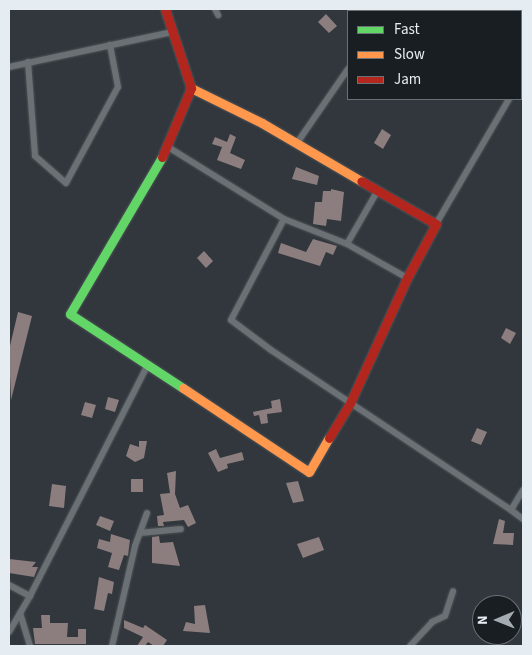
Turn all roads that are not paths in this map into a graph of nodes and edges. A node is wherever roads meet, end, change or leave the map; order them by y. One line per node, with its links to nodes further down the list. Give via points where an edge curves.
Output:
1 (164, 9): 2 (street)
2 (172, 32): 3 (street); 7 (street)
3 (110, 45): 4 (street); 4 (street, via 118,87 66,183 35,156)
4 (28, 62): 5 (street)
5 (9, 66)
6 (347, 70): 9 (street)
7 (191, 88): 9 (street); 10 (street)
8 (508, 100): 13 (street)
9 (297, 143): 11 (street)
10 (168, 147): 12 (street); 16 (street, via 70,314)
11 (378, 190): 13 (street); 14 (street)
12 (284, 218): 14 (street); 17 (street, via 231,320)
13 (436, 224): 15 (street)
14 (347, 244): 15 (street)
15 (407, 278): 17 (street)
16 (147, 366): 17 (street, via 309,472); 26 (street)
17 (350, 403): 19 (street)
18 (523, 490): 19 (street)
19 (511, 510): 21 (street)
20 (147, 513): 23 (street)
21 (523, 519)
22 (181, 529): 23 (street)
23 (140, 533): 30 (street)
24 (9, 585): 26 (street)
25 (453, 591): 31 (street, via 445,616 432,622)
26 (30, 596): 27 (street)
27 (20, 613): 28 (street); 29 (street)
28 (9, 632)
29 (30, 646)
30 (112, 646)
31 (410, 646)

